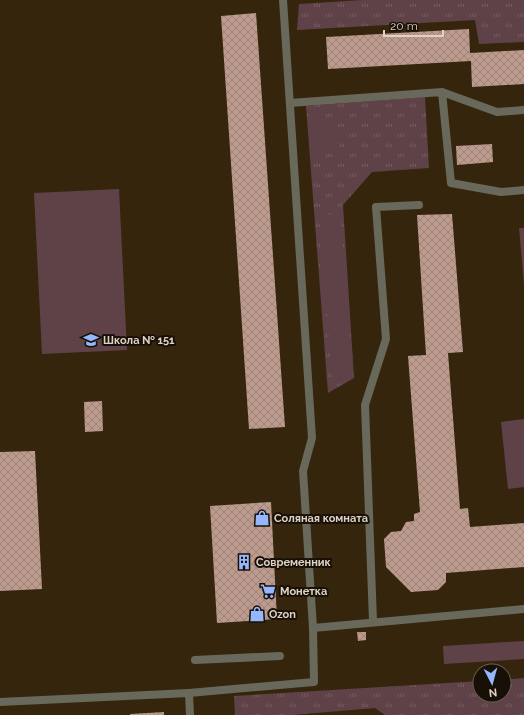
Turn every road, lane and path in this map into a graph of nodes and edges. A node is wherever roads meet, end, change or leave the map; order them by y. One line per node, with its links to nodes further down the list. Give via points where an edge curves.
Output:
1 (283, 0): 3 (street)
2 (442, 92): 3 (street); 4 (street, via 497,112); 5 (street, via 451,182 501,192)
3 (290, 103): 9 (street, via 312,438 303,471)
4 (524, 110)
5 (524, 190)
6 (419, 205): 8 (street, via 376,207 386,339 366,404)
7 (524, 608): 8 (street)
8 (373, 621): 9 (street)
9 (313, 628): 12 (street, via 314,682)
10 (280, 656): 11 (street)
11 (195, 660)
12 (189, 693): 13 (street); 14 (street)
13 (0, 702)
14 (190, 715)

